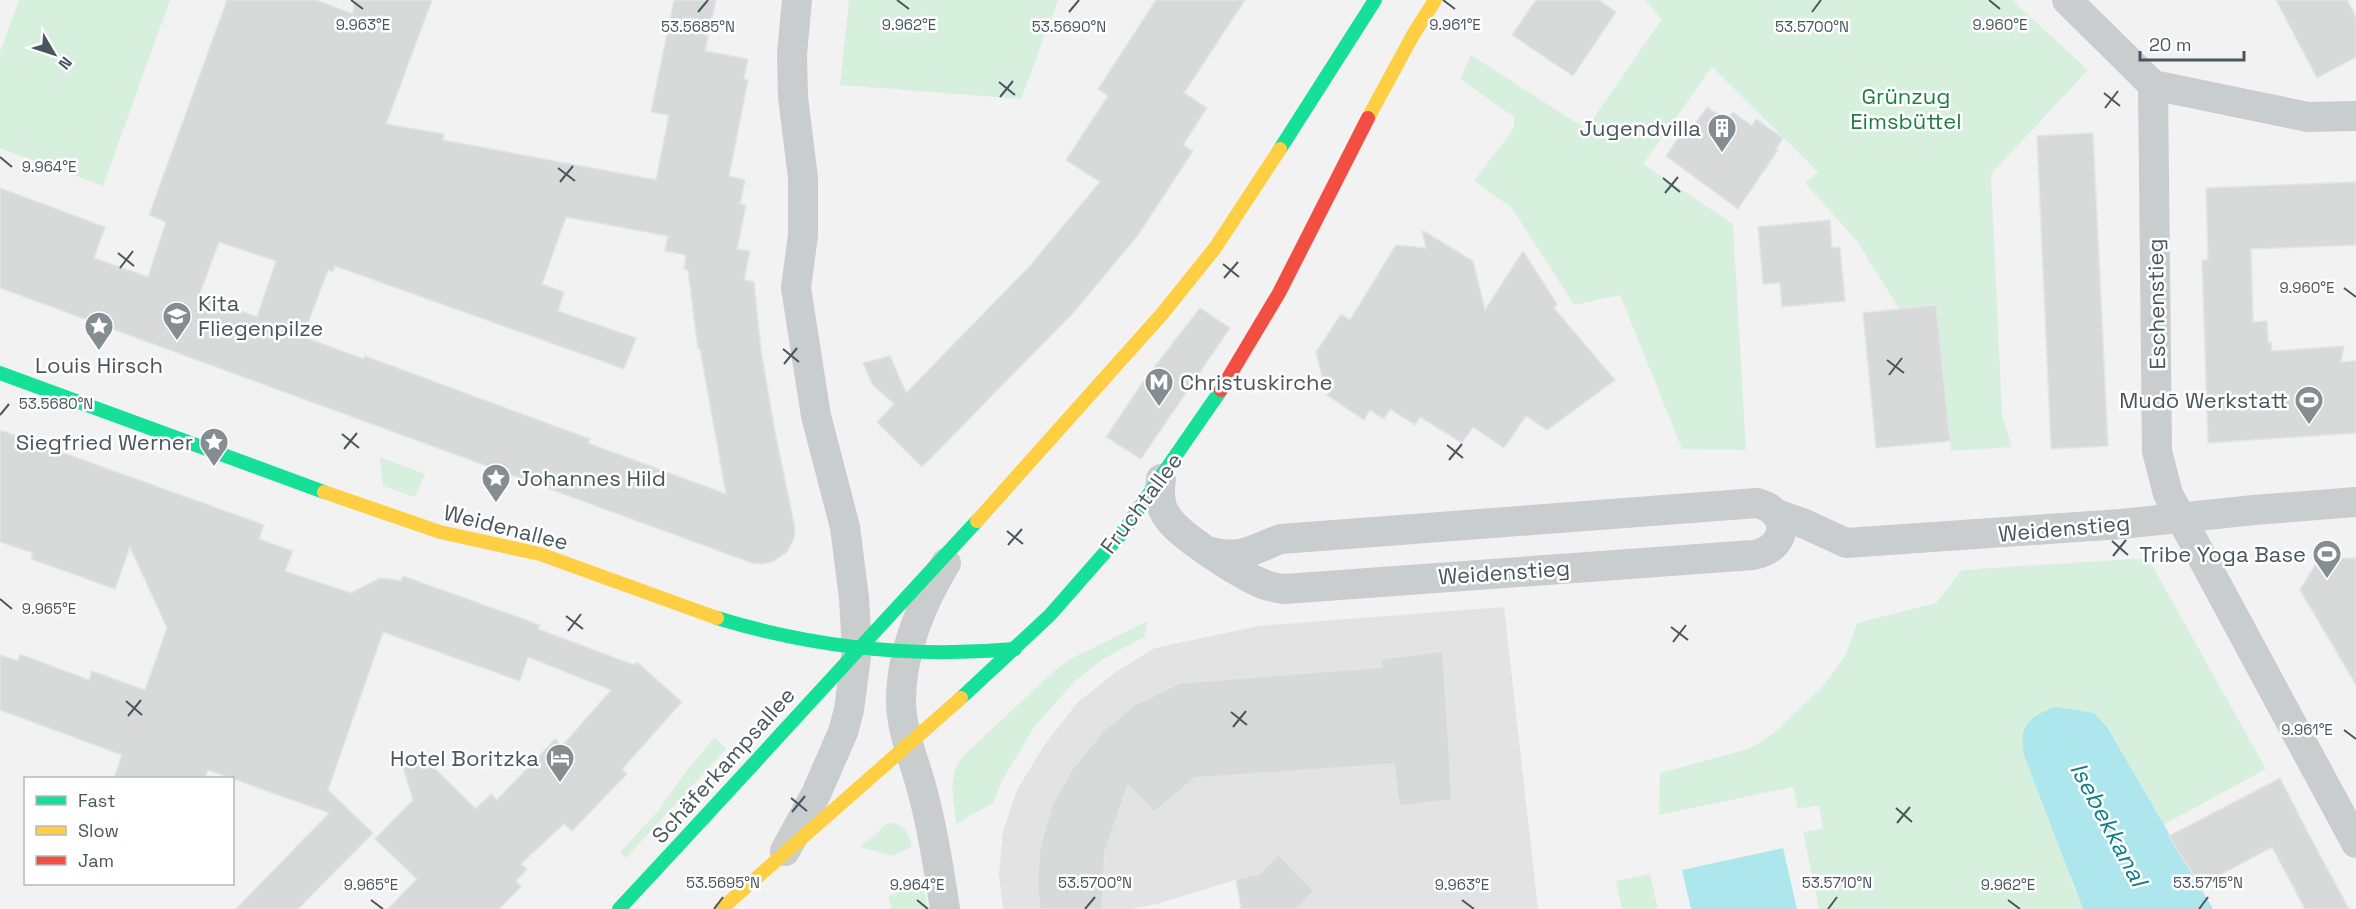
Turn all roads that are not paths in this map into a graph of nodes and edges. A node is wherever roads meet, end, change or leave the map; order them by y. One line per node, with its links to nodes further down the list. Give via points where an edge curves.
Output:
1 (797, 0): 14 (street, via 793,98 803,178 803,236 796,288 816,416 845,527)
2 (1375, 0): 12 (main road, via 1215,248 1098,388)
3 (1435, 0): 8 (main road, Fruchtallee, via 1370,115 1279,293)
4 (2067, 0): 5 (street)
5 (2153, 85): 6 (street, via 2308,117); 11 (street, Eschenstieg, via 2157,451 2168,494)
6 (2356, 116)
7 (0, 373): 14 (main road, Weidenallee, via 429,529 538,554 738,624)
8 (1161, 479): 13 (street, Weidenstieg, via 1161,503 1168,518); 15 (main road, Fruchtallee, via 1122,533)
9 (2356, 502): 11 (street, Weidenstieg)
10 (1776, 514): 11 (street, Weidenstieg, via 1846,543 1991,535); 13 (street, Weidenstieg, via 1765,505 1750,503 1281,539 1241,555); 13 (street, Weidenstieg, via 1781,528 1777,542 1770,550 1753,555 1285,589 1261,583)
11 (2182, 517): 18 (street, Eschenstieg)
12 (977, 520): 14 (main road); 16 (street, via 937,577)
13 (1207, 551)
14 (857, 649): 16 (main road, Weidenallee); 19 (street, via 843,732); 20 (main road, Schäferkampsallee)
15 (1015, 649): 16 (main road, Weidenallee); 17 (main road, Fruchtallee)
16 (908, 654): 17 (street, via 901,699)
17 (909, 746): 19 (main road); 22 (street, via 923,790)
18 (2356, 843)
19 (784, 853): 21 (main road)
20 (620, 909)
21 (721, 909)
22 (945, 909)

